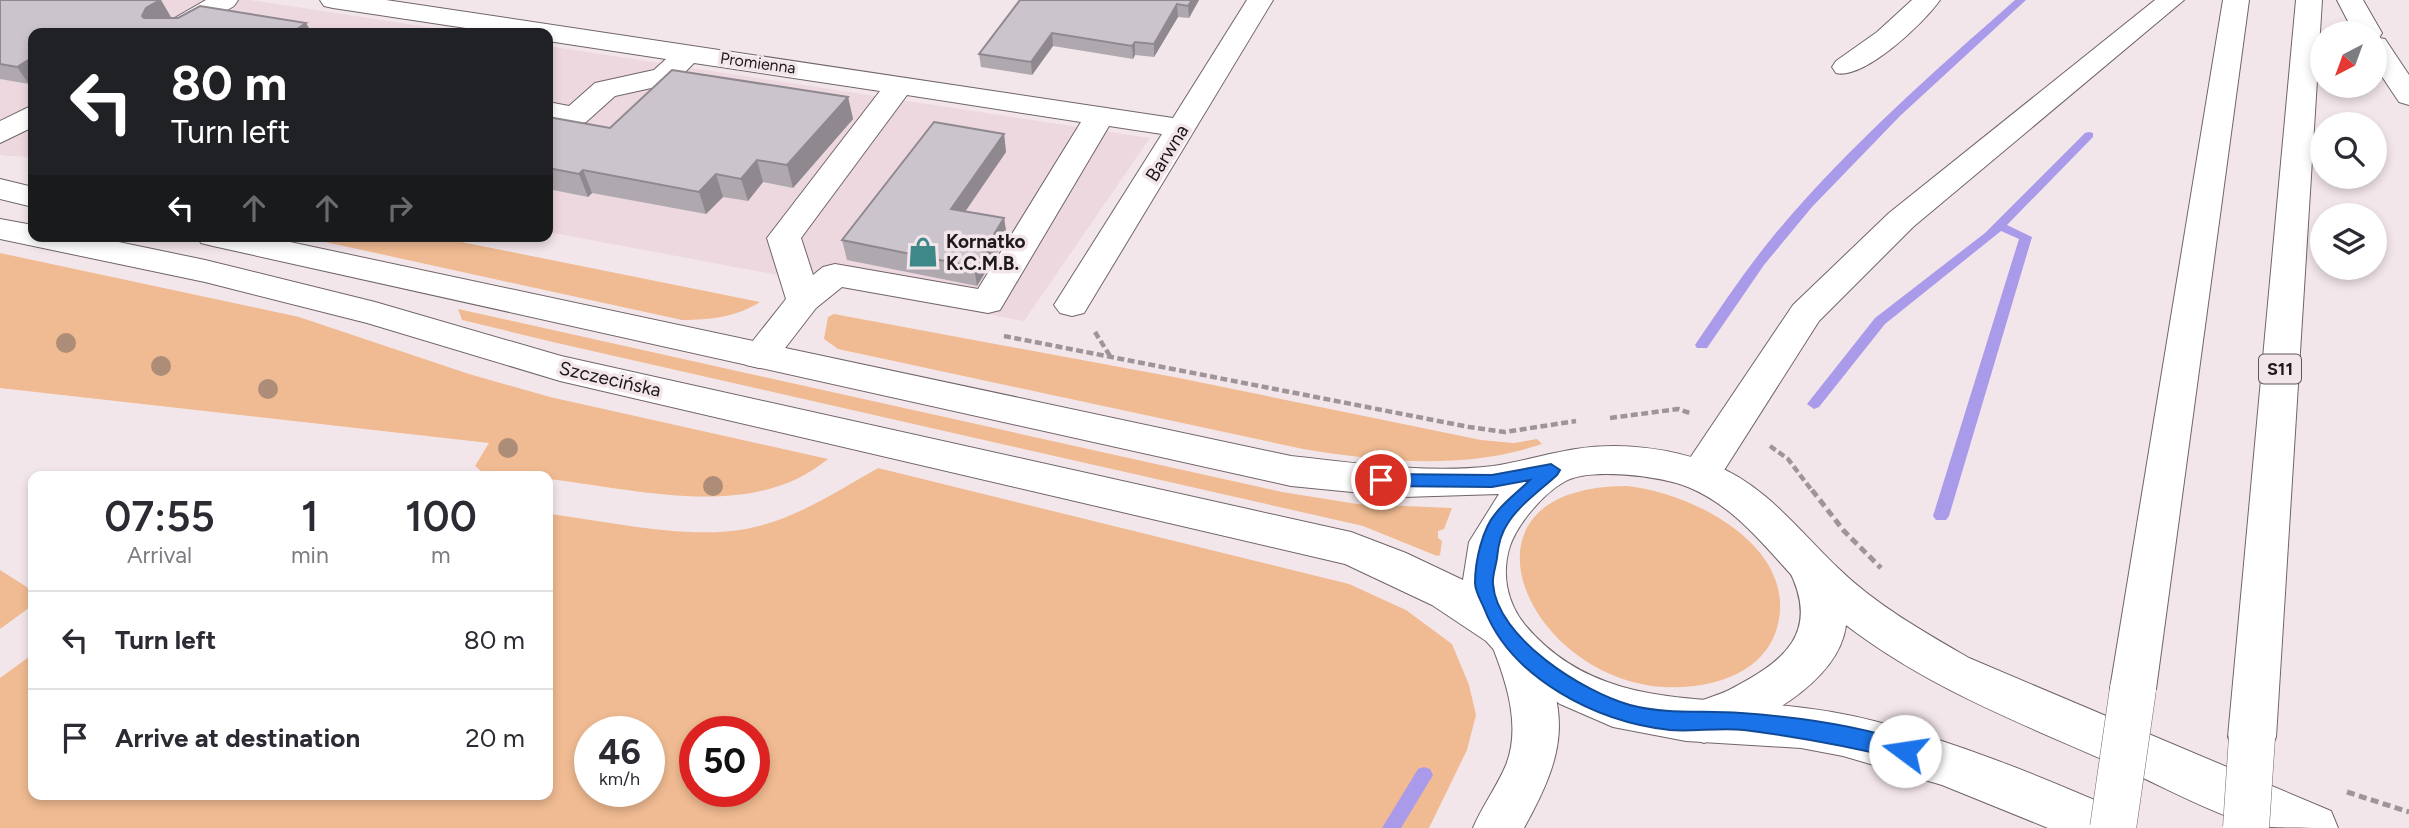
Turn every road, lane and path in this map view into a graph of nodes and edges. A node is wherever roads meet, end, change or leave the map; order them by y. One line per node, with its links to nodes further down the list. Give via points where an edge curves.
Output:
1 (225, 0): 11 (main road)
2 (333, 0): 9 (main road, Promienna)
3 (1260, 0): 22 (main road, Barwna)
4 (1927, 0): 17 (main road, via 1887,38)
5 (2171, 0): 33 (main road, via 1901,220 1806,313)
6 (2236, 0): 39 (main road, bridge)
7 (2309, 0): 40 (main road, S11, bridge)
8 (2350, 0): 10 (main road)
9 (429, 14): 12 (main road); 13 (main road, Promienna)
10 (2361, 21)
11 (177, 28)
12 (411, 28)
13 (522, 28)
14 (553, 33): 15 (main road, Promienna)
15 (688, 53): 18 (main road, Promienna); 20 (main road, via 664,77 605,89 575,116)
16 (2387, 63): 19 (main road)
17 (1846, 67)
18 (900, 84): 21 (main road, Promienna); 29 (main road, via 785,238)
19 (2409, 96)
20 (553, 112)
21 (1100, 116): 22 (main road, Promienna); 29 (main road, via 988,302 835,275)
22 (1182, 128): 30 (main road, Barwna)
23 (0, 189): 24 (main road)
24 (28, 196)
25 (0, 229): 26 (main road)
26 (28, 234)
27 (68, 242): 35 (main road, Szczecińska, via 375,314 560,368 1363,553 1461,598)
28 (240, 242): 31 (main road)
29 (804, 300): 31 (main road)
30 (1072, 305)
31 (759, 356): 32 (main road, via 1291,471 1403,482 1492,481)
32 (1551, 470): 33 (main road, via 1577,463 1630,461); 35 (main road, via 1515,501 1491,539 1484,585)
33 (1700, 475): 34 (main road, via 1754,508)
34 (1809, 568): 36 (main road, via 1824,604 1819,636 1809,654 1779,685); 41 (main road, via 1902,642 1953,672)
35 (1508, 638): 36 (main road, Szczecińska, via 1567,686 1601,704 1671,721); 37 (main road, via 1530,681 1536,747)
36 (1704, 722): 38 (main road, Szczecińska, via 1776,724 1905,751 1975,774)
37 (1498, 828)
38 (2102, 828)
39 (2113, 828)
40 (2246, 828)
41 (2313, 828)

